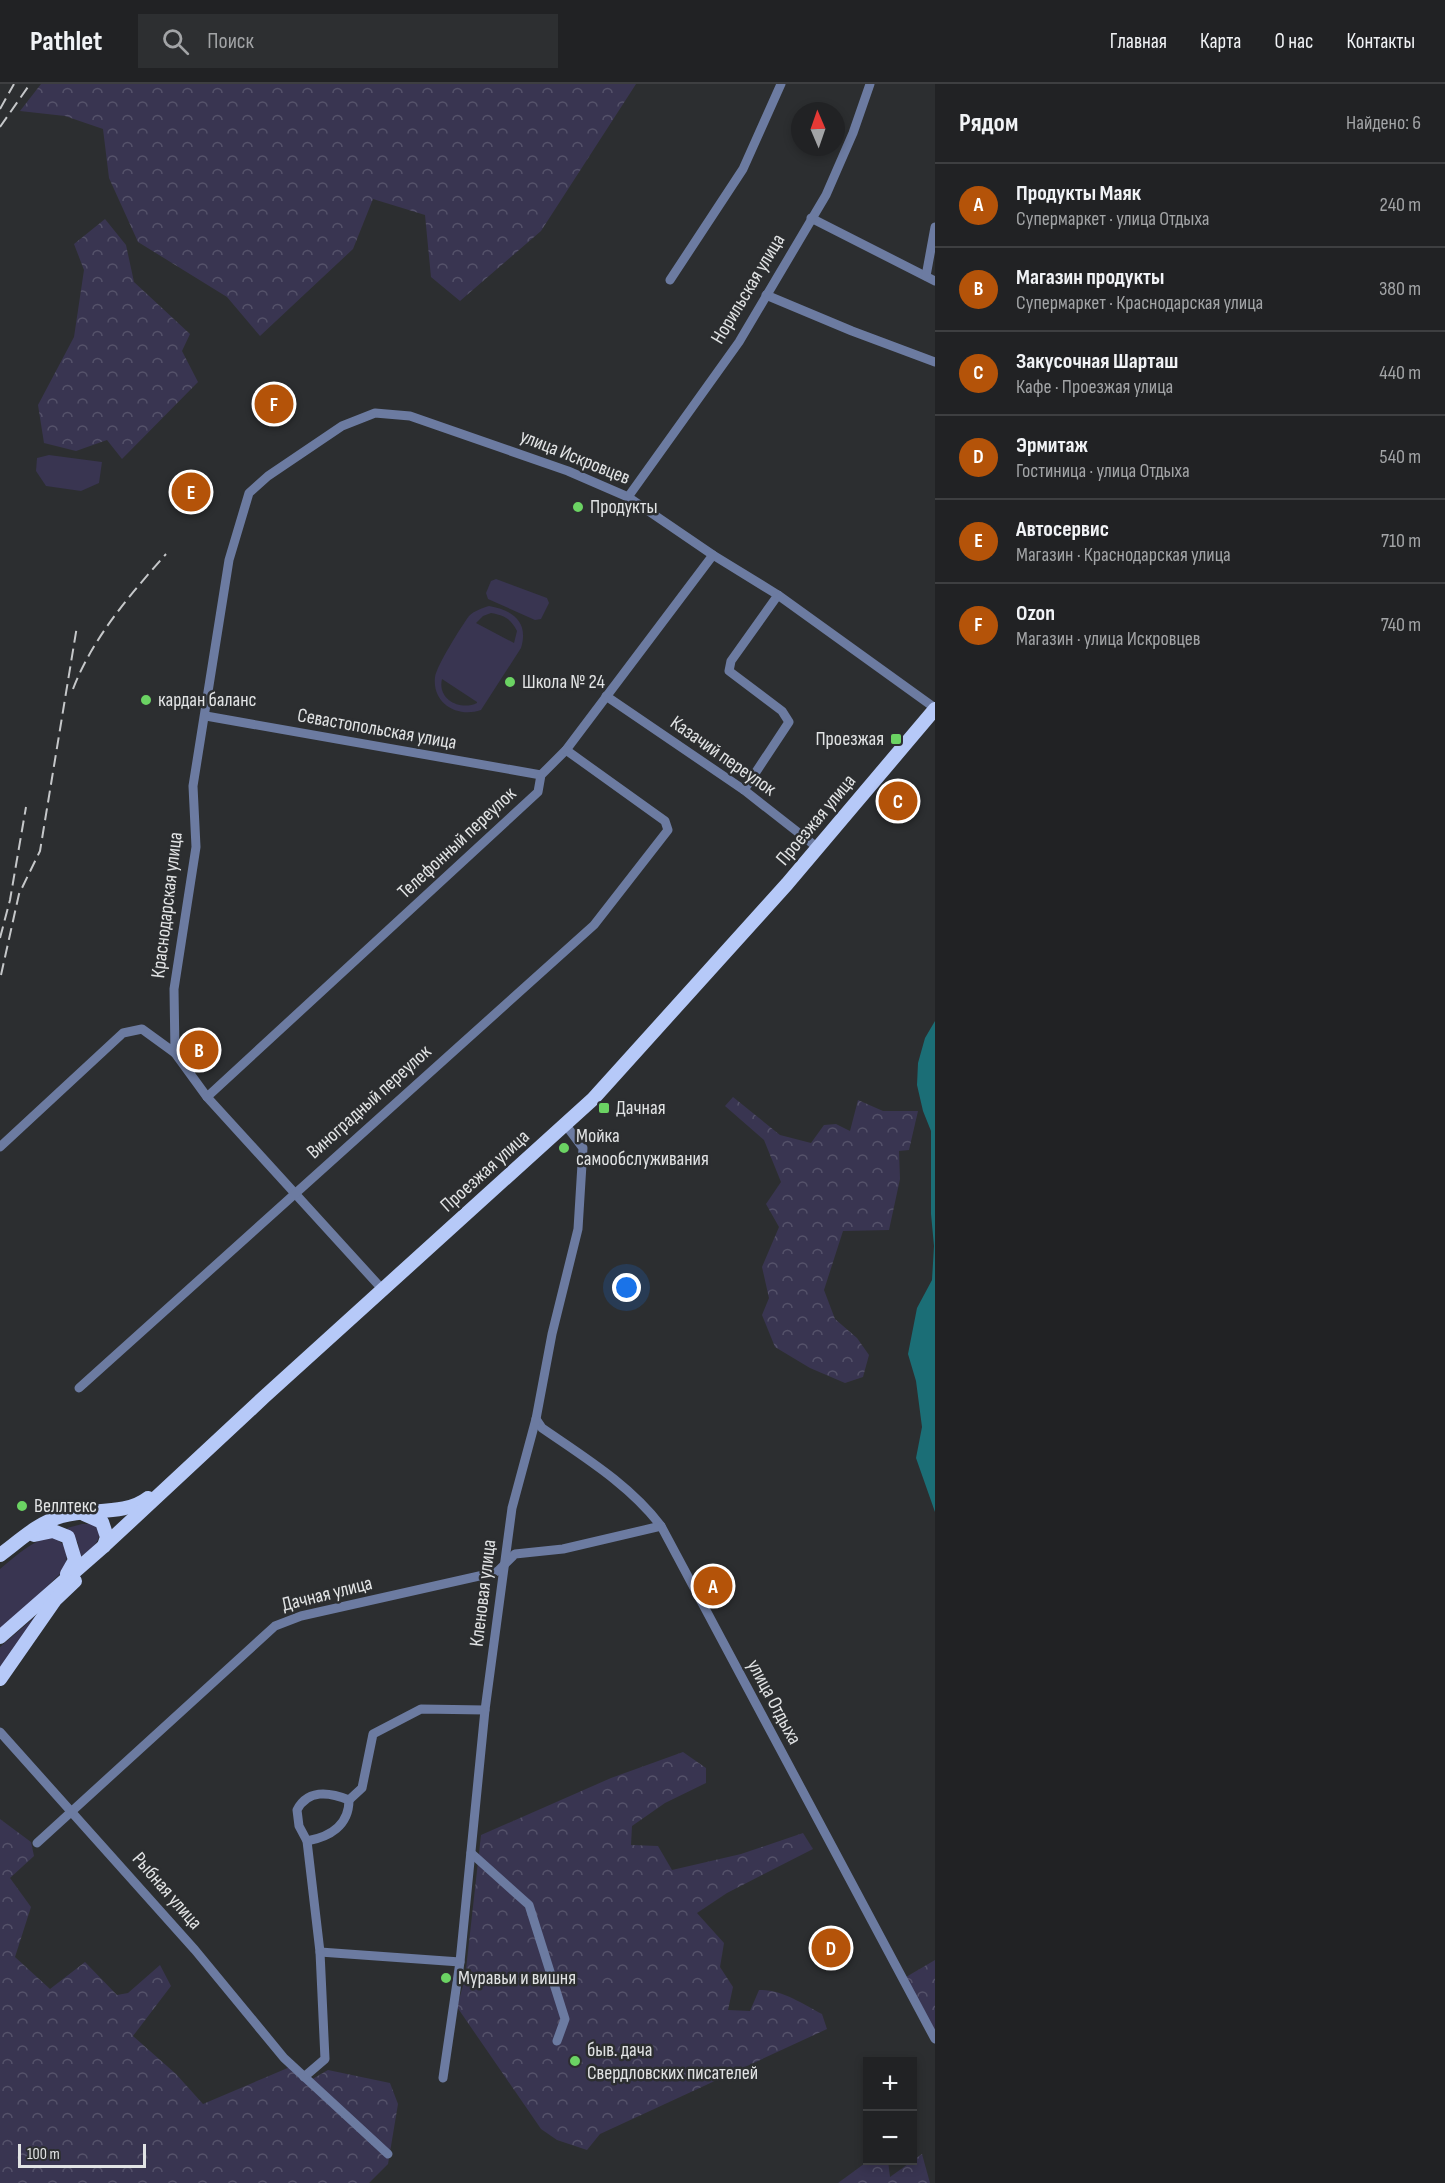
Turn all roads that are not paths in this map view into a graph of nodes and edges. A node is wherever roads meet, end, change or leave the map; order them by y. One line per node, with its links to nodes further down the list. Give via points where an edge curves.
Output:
1 (781, 84): 6 (street, via 743,169)
2 (870, 84): 3 (street, Норильская улица, via 831,185)
3 (811, 218): 5 (street); 7 (street, Норильская улица)
4 (935, 227): 5 (street)
5 (931, 278)
6 (670, 280)
7 (766, 295): 8 (street); 10 (street, Норильская улица, via 739,342)
8 (935, 362)
9 (268, 476): 10 (street, улица Искровцев, via 342,426 375,413 410,416); 15 (street, Краснодарская улица, via 249,493 229,561)
10 (628, 496): 11 (street, улица Искровцев)
11 (713, 555): 12 (street, улица Искровцев); 13 (street, Телефонный переулок)
12 (778, 595): 14 (street, улица Искровцев); 18 (street, via 731,661 729,671 782,711 789,722)
13 (606, 696): 16 (street, Телефонный переулок); 18 (street, Казачий переулок)
14 (935, 709): 19 (main road, Проезжая улица)
15 (206, 716): 17 (street, Севастопольская улица); 20 (street, Краснодарская улица, via 193,786 196,847 174,989)
16 (566, 750): 17 (street, Телефонный переулок); 24 (street, Виноградный переулок, via 665,821 668,830 594,925)
17 (542, 775): 21 (street, Телефонный переулок, via 538,792)
18 (744, 790): 19 (street, Казачий переулок)
19 (818, 848): 22 (main road, Проезжая улица, via 656,1031)
20 (175, 1053): 21 (street); 23 (street, via 142,1029 123,1033)
21 (207, 1097): 24 (street)
22 (565, 1124): 25 (main road, Проезжая улица); 27 (street, Кленовая улица, via 583,1148 578,1229)
23 (0, 1147)
24 (295, 1192): 25 (street); 26 (street, Виноградный переулок)
25 (383, 1290): 28 (main road, Проезжая улица)
26 (79, 1388)
27 (536, 1419): 30 (street, улица Отдыха, via 542,1428 604,1471 648,1509); 34 (street, Кленовая улица, via 512,1508)
28 (170, 1485): 29 (main road, via 133,1507); 32 (main road, Проезжая улица)
29 (79, 1513): 31 (main road, via 57,1517); 32 (main road, via 102,1522 106,1537)
30 (661, 1526): 34 (street, Дачная улица, via 563,1549 514,1554); 47 (street, улица Отдыха)
31 (18, 1541): 33 (main road); 35 (main road, via 52,1531 68,1537 75,1560)
32 (99, 1551): 35 (main road, Проезжая улица); 37 (main road, via 82,1575 54,1602)
33 (0, 1556)
34 (506, 1562): 38 (street, Кленовая улица); 41 (street, Дачная улица, via 488,1575 301,1616 274,1626)
35 (54, 1588): 36 (main road, Проезжая улица)
36 (0, 1636)
37 (0, 1679)
38 (485, 1710): 40 (street, via 421,1709 373,1734 362,1788); 44 (street, Кленовая улица)
39 (0, 1732): 41 (street, Рыбная улица)
40 (348, 1800): 42 (street, via 349,1810 339,1827 320,1839); 42 (street, via 315,1794 300,1803 297,1817)
41 (73, 1812): 43 (street, Дачная улица); 49 (street, Рыбная улица)
42 (307, 1841): 45 (street)
43 (37, 1843)
44 (471, 1853): 46 (street, Кленовая улица); 48 (street, via 529,1905 565,2019)
45 (320, 1952): 46 (street); 49 (street, via 325,2060)
46 (460, 1962): 50 (street, Кленовая улица)
47 (935, 2040)
48 (557, 2041)
49 (304, 2077): 51 (street, Рыбная улица)
50 (443, 2078)
51 (388, 2154)

